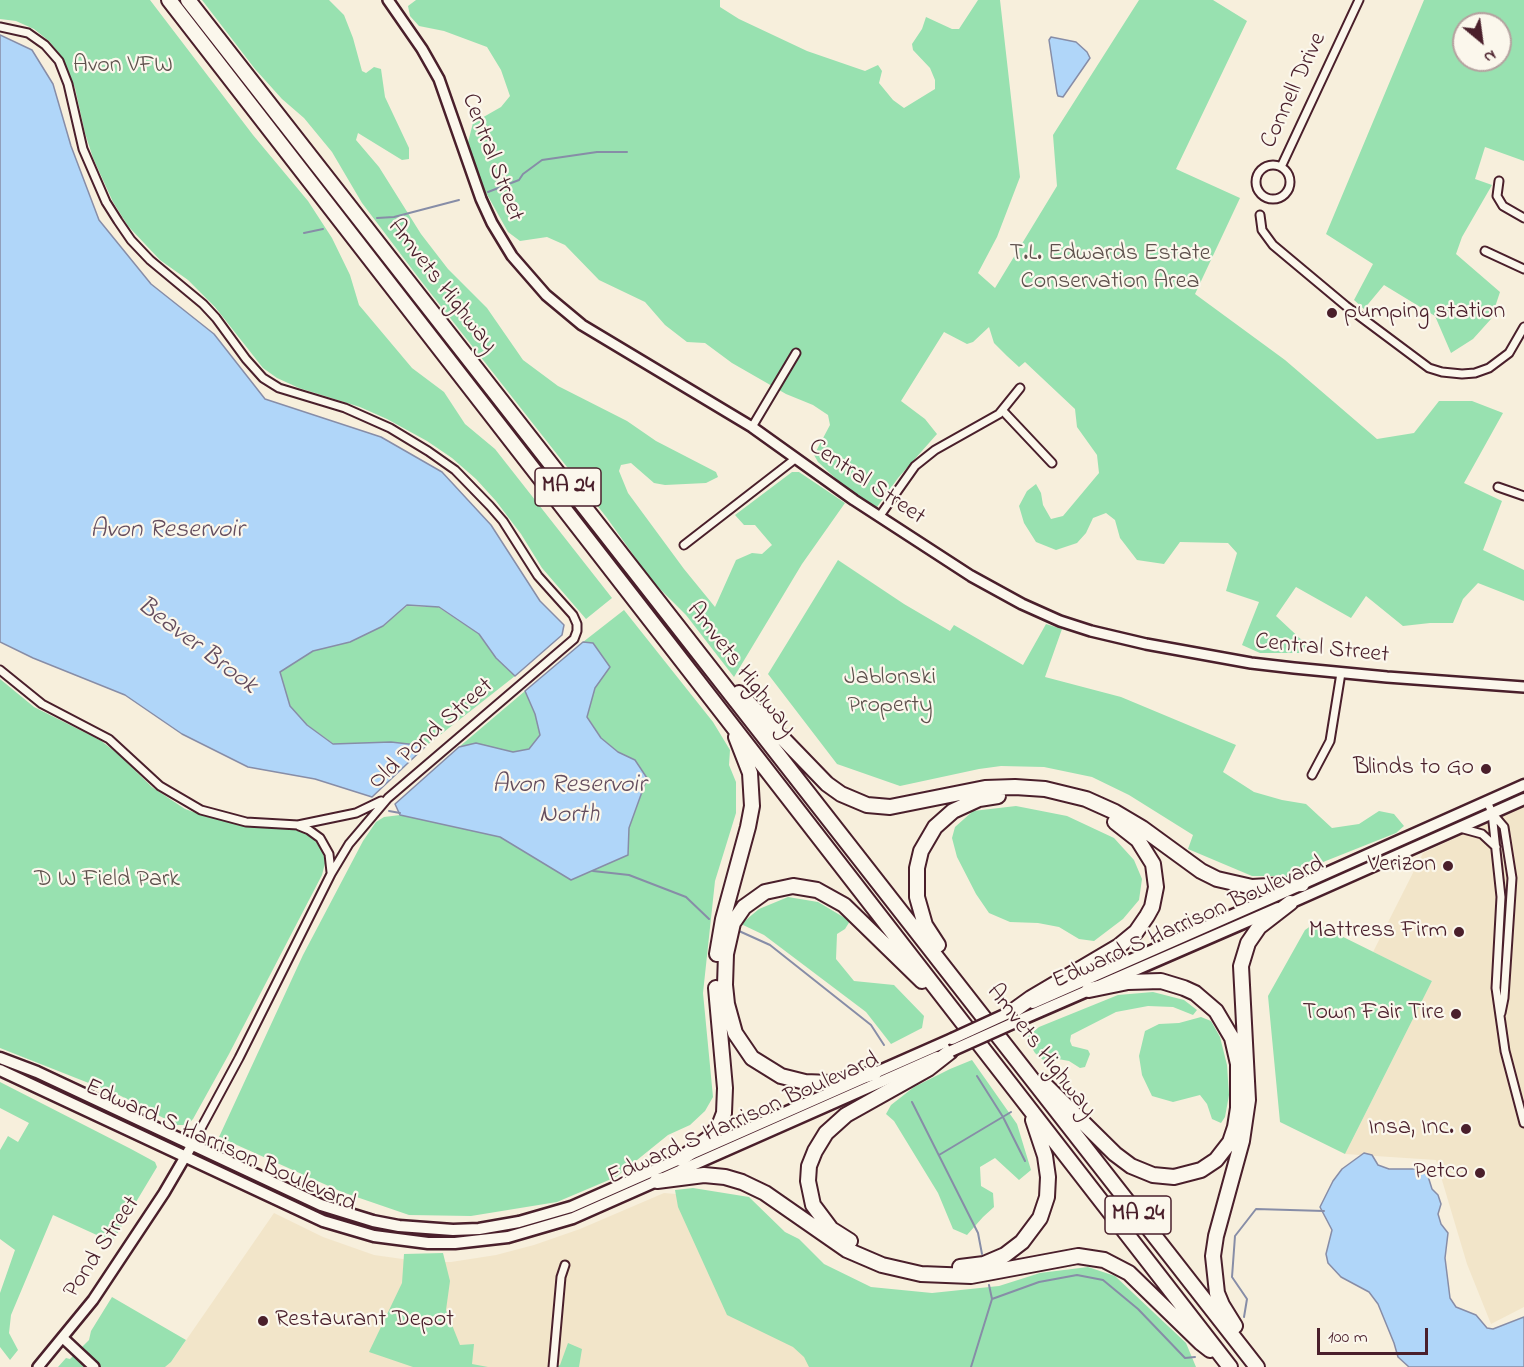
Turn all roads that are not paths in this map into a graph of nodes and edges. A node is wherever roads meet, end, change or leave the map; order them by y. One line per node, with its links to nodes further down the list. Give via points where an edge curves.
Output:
1 (169, 0): 27 (highway, Amvets Highway / MA 24)
2 (188, 0): 25 (highway, Amvets Highway / MA 24)
3 (388, 0): 16 (street, Central Street, via 439,80 486,211 528,277 582,325)
4 (1359, 0): 6 (street, Connell Drive)
5 (0, 27): 30 (street, Old Pond Street, via 28,33 59,61 90,167 118,221 150,260 203,304 263,378 296,395 345,408 384,425 455,470 503,521 538,576 573,615 577,631 574,639)
6 (1281, 167): 6 (street, Connell Drive, via 1290,177 1288,191 1281,197 1268,198 1257,188 1259,173 1271,165)
7 (1499, 181): 9 (street, via 1497,196 1503,206)
8 (1260, 215): 12 (street, via 1262,230 1273,245 1429,368 1455,374 1489,368 1509,353)
9 (1524, 218)
10 (1485, 251): 11 (street)
11 (1524, 269)
12 (1524, 327)
13 (796, 353): 16 (street)
14 (1020, 388): 15 (street)
15 (1003, 411): 18 (street); 21 (street, via 915,466)
16 (752, 427): 17 (street, Central Street)
17 (795, 459): 21 (street, Central Street); 22 (street)
18 (1052, 463)
19 (1498, 487): 20 (street)
20 (1524, 496)
21 (879, 517): 24 (street, Central Street, via 988,586 1074,626 1174,650)
22 (684, 545)
23 (0, 670): 34 (street, via 42,704 109,740 184,802 246,822)
24 (1341, 673): 26 (street, Central Street); 28 (street, via 1330,741)
25 (715, 676): 38 (highway, via 737,691 827,784 867,805 890,807 985,788 1045,789 1086,799 1115,812 1217,879 1251,887); 40 (highway, Amvets Highway / MA 24)
26 (1524, 687)
27 (733, 726): 42 (highway, Amvets Highway / MA 24); 54 (highway, via 750,773 752,795 717,954 724,1113 709,1138)
28 (1312, 776)
29 (1524, 785): 32 (main road, Edward S Harrison Boulevard)
30 (388, 798): 34 (street, via 356,813); 37 (street, Old Pond Street, via 359,831)
31 (1524, 799): 33 (main road, Edward S Harrison Boulevard)
32 (1487, 801): 33 (street); 38 (main road, Edward S Harrison Boulevard)
33 (1492, 813): 35 (main road, Edward S Harrison Boulevard); 36 (street); 43 (street, via 1504,826 1512,878)
34 (298, 825): 37 (street, via 315,834 325,846)
35 (1460, 828): 36 (street, via 1482,834); 39 (main road, Edward S Harrison Boulevard)
36 (1496, 847): 43 (street, via 1501,897 1496,988)
37 (331, 874): 52 (street, Old Pond Street)
38 (1302, 884): 44 (main road, Edward S Harrison Boulevard)
39 (1290, 903): 41 (main road, Edward S Harrison Boulevard); 58 (highway, via 1259,927 1248,943 1241,966 1248,1100 1242,1141 1213,1256 1217,1293)
40 (948, 972): 44 (highway, via 919,911 915,883 921,851 942,820 979,799 1021,795 1063,801 1118,824 1138,840 1153,864 1155,897 1147,916 1119,946 1031,998); 49 (highway, Amvets Highway / MA 24)
41 (1089, 990): 44 (main road, Edward S Harrison Boulevard); 49 (highway, via 1128,982 1161,981 1195,993 1216,1011 1235,1046 1239,1081 1237,1117 1227,1148 1209,1166 1193,1173 1174,1177 1141,1171 1115,1154 1047,1085)
42 (939, 994): 48 (highway, via 915,976 844,905 827,894 805,887 783,887 757,896 744,907 733,923 728,941 725,986 732,1027 747,1052 771,1071 792,1080 831,1083); 50 (highway, Amvets Highway / MA 24)
43 (1501, 1015): 51 (street, via 1508,1068)
44 (1017, 1016): 45 (main road, Edward S Harrison Boulevard, bridge)
45 (951, 1045): 48 (main road, Edward S Harrison Boulevard); 50 (highway, via 928,1069 846,1115 819,1143 810,1166 808,1188 818,1214 831,1229 877,1254 916,1264 972,1266 1005,1255 1035,1227 1047,1197 1047,1167); 55 (main road, Edward S Harrison Boulevard)
46 (0, 1058): 52 (main road, Edward S Harrison Boulevard)
47 (0, 1070): 53 (main road, Edward S Harrison Boulevard)
48 (874, 1073): 54 (main road, Edward S Harrison Boulevard)
49 (1028, 1074): 58 (highway, Amvets Highway / MA 24)
50 (1031, 1112): 59 (highway, Amvets Highway / MA 24)
51 (1524, 1123)
52 (192, 1145): 53 (street, Pond Street); 54 (main road, Edward S Harrison Boulevard, via 346,1214 399,1226 453,1230 500,1226 545,1216)
53 (186, 1158): 55 (main road, Edward S Harrison Boulevard, via 322,1221 374,1236 428,1242 482,1241 534,1231); 57 (street, Pond Street, via 106,1282)
54 (681, 1159)
55 (657, 1181): 59 (highway, via 704,1175 742,1182 765,1193 857,1255 921,1274 971,1276 1078,1256 1104,1260 1129,1273 1200,1343)
56 (565, 1265): 62 (street)
57 (63, 1338): 60 (street, Pond Street); 61 (street)
58 (1248, 1356): 63 (highway, Amvets Highway / MA 24)
59 (1226, 1362)
60 (39, 1367)
61 (94, 1367)
62 (553, 1367)
63 (1257, 1367)

